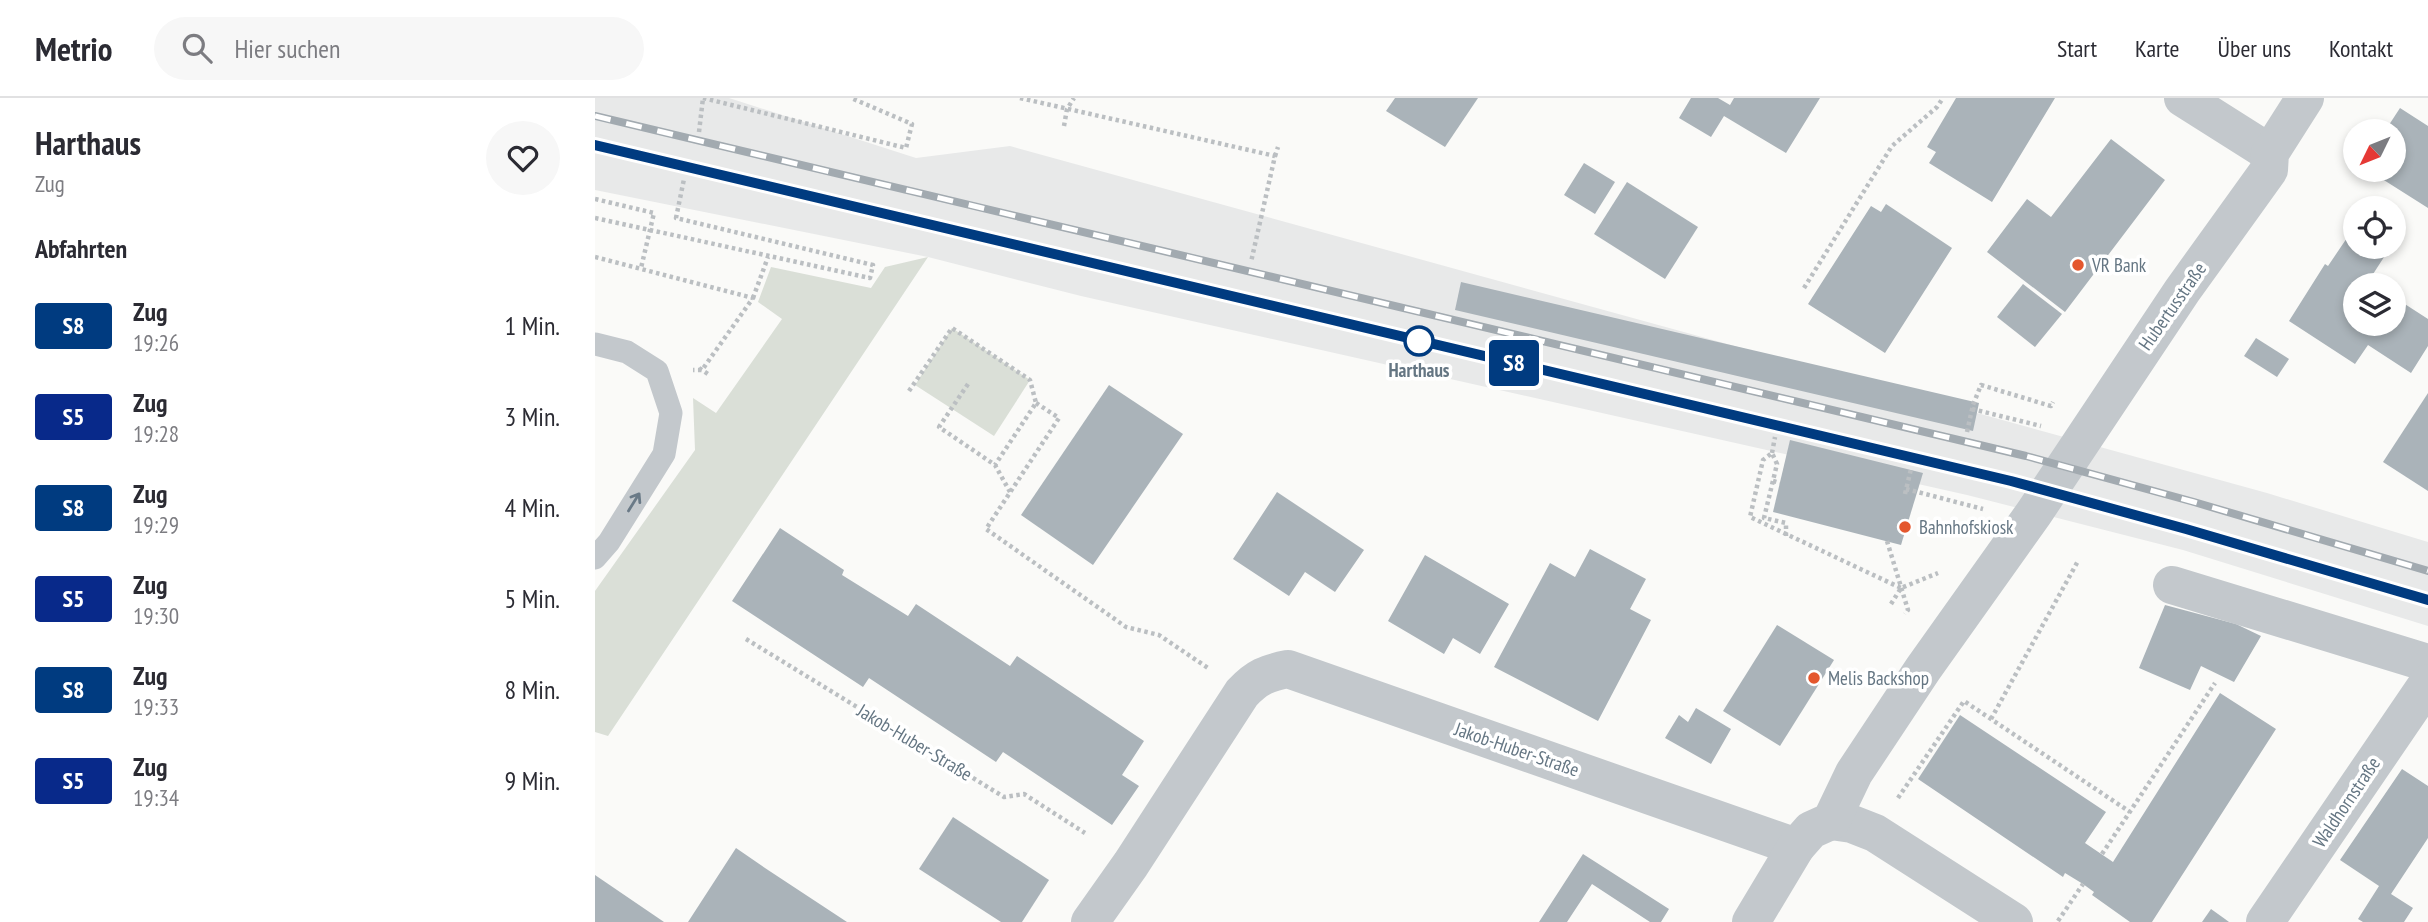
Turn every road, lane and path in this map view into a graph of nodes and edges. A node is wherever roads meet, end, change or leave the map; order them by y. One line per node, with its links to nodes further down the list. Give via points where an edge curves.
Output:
1 (703, 98): 2 (path, via 906,148 912,124); 10 (path)
2 (851, 98)
3 (1020, 98): 8 (path)
4 (1075, 98): 8 (path)
5 (1943, 98): 22 (path, via 1892,146)
6 (2183, 98): 12 (street)
7 (2305, 98): 12 (street, Hubertusstraße)
8 (1067, 109): 9 (path); 13 (path)
9 (1064, 127)
10 (699, 132)
11 (1278, 147): 13 (path)
12 (2270, 153): 60 (street, Hubertusstraße, via 2269,170 1896,710 1854,773)
13 (1275, 156): 20 (path)
14 (684, 178): 19 (path, via 676,218 873,265 870,278)
15 (595, 199): 17 (path, via 654,213)
16 (595, 218): 17 (path)
17 (650, 230): 19 (path); 21 (path)
18 (595, 257): 21 (path)
19 (768, 257): 23 (path)
20 (1251, 262)
21 (641, 268): 23 (path)
22 (1804, 288)
23 (753, 298): 26 (path)
24 (595, 344): 27 (lane, via 627,352)
25 (690, 361): 26 (path)
26 (702, 370): 27 (path); 28 (path)
27 (657, 371): 45 (lane, one-way to 27, via 664,454 671,413)
28 (708, 374)
29 (968, 384): 38 (path, via 939,427)
30 (909, 391): 32 (path, via 952,328 1030,380)
31 (2058, 396): 33 (path, via 2051,406 1981,385)
32 (1036, 403): 38 (path); 42 (path, via 1059,418)
33 (1972, 409): 34 (path); 35 (path)
34 (2047, 428)
35 (1967, 432)
36 (1776, 437): 37 (path)
37 (1772, 453): 40 (path, via 1777,464); 44 (path, via 1763,460 1750,517)
38 (995, 465): 42 (path)
39 (1911, 469): 43 (path, via 1905,492)
40 (1773, 481): 41 (path); 44 (path, via 1764,518 1786,523)
41 (1780, 483)
42 (1010, 492): 55 (path, via 986,529 1125,627 1159,635)
43 (1987, 510)
44 (1786, 536): 49 (path)
45 (595, 558)
46 (2078, 561): 56 (path)
47 (1942, 571): 49 (path)
48 (2172, 585): 52 (street)
49 (1901, 588): 50 (path)
50 (1891, 604)
51 (746, 639): 61 (path, Jakob-Huber-Straße, via 1004,797 1024,794)
52 (2428, 663)
53 (2215, 683): 59 (path)
54 (2428, 683): 70 (street, Waldhornstraße)
55 (1242, 693): 63 (street, Jakob-Huber-Straße, via 1268,672 1289,669); 66 (street, Jakob-Huber-Straße)
56 (1991, 719): 58 (path, via 1964,701); 59 (path)
57 (1932, 734): 58 (path)
58 (1938, 737): 62 (path)
59 (2130, 812): 64 (path)
60 (1831, 821): 62 (street); 63 (street, via 1811,830)
61 (1085, 833)
62 (1875, 833): 68 (street)
63 (1796, 847): 67 (street)
64 (2102, 854)
65 (2083, 884): 69 (path)
66 (1090, 922)
67 (1751, 922)
68 (2014, 922)
69 (2057, 922)
70 (2265, 922)

